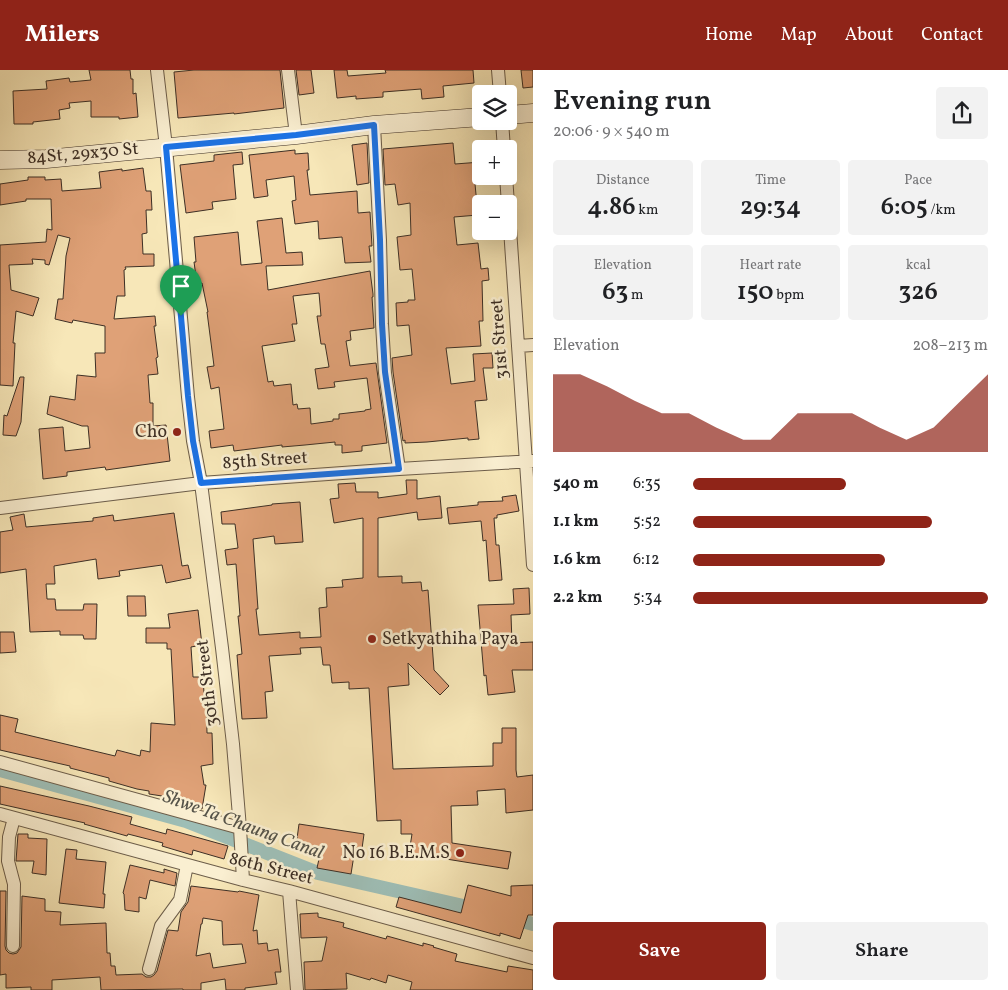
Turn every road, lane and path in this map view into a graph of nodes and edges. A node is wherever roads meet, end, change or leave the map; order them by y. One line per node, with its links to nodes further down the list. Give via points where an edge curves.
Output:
1 (157, 70): 10 (street, 30th Street)
2 (288, 70): 9 (street)
3 (498, 70): 4 (street)
4 (499, 85)
5 (533, 114): 6 (main road)
6 (517, 115)
7 (472, 118): 8 (main road, 84St, 29x30 St)
8 (374, 125): 9 (main road, 84St, 29x30 St); 16 (street, via 385,372)
9 (296, 135): 10 (main road, 84St, 29x30 St)
10 (166, 147): 11 (main road, 84St, 29x30 St, via 46,159); 17 (street, 30th Street, via 188,396)
11 (0, 160)
12 (511, 240): 14 (street, 31st Street)
13 (533, 344): 14 (street)
14 (518, 346): 15 (street, 31st Street)
15 (529, 462): 16 (street, 85th Street); 19 (street, 31st Street)
16 (399, 469): 17 (street, 85th Street)
17 (201, 483): 18 (street, 85th Street); 23 (street, 30th Street, via 233,744)
18 (0, 508)
19 (533, 565)
20 (0, 762): 23 (street)
21 (0, 814): 22 (street, 86th Street)
22 (14, 818): 24 (street, 86th Street); 27 (street, via 8,861 14,884)
23 (240, 832): 25 (street, 30th Street)
24 (187, 865): 25 (street, 86th Street); 29 (street, via 180,900 161,926)
25 (243, 875): 26 (street, 86th Street)
26 (289, 891): 28 (street, 86th Street); 30 (street)
27 (13, 946)
28 (533, 958)
29 (150, 969)
30 (297, 990)

